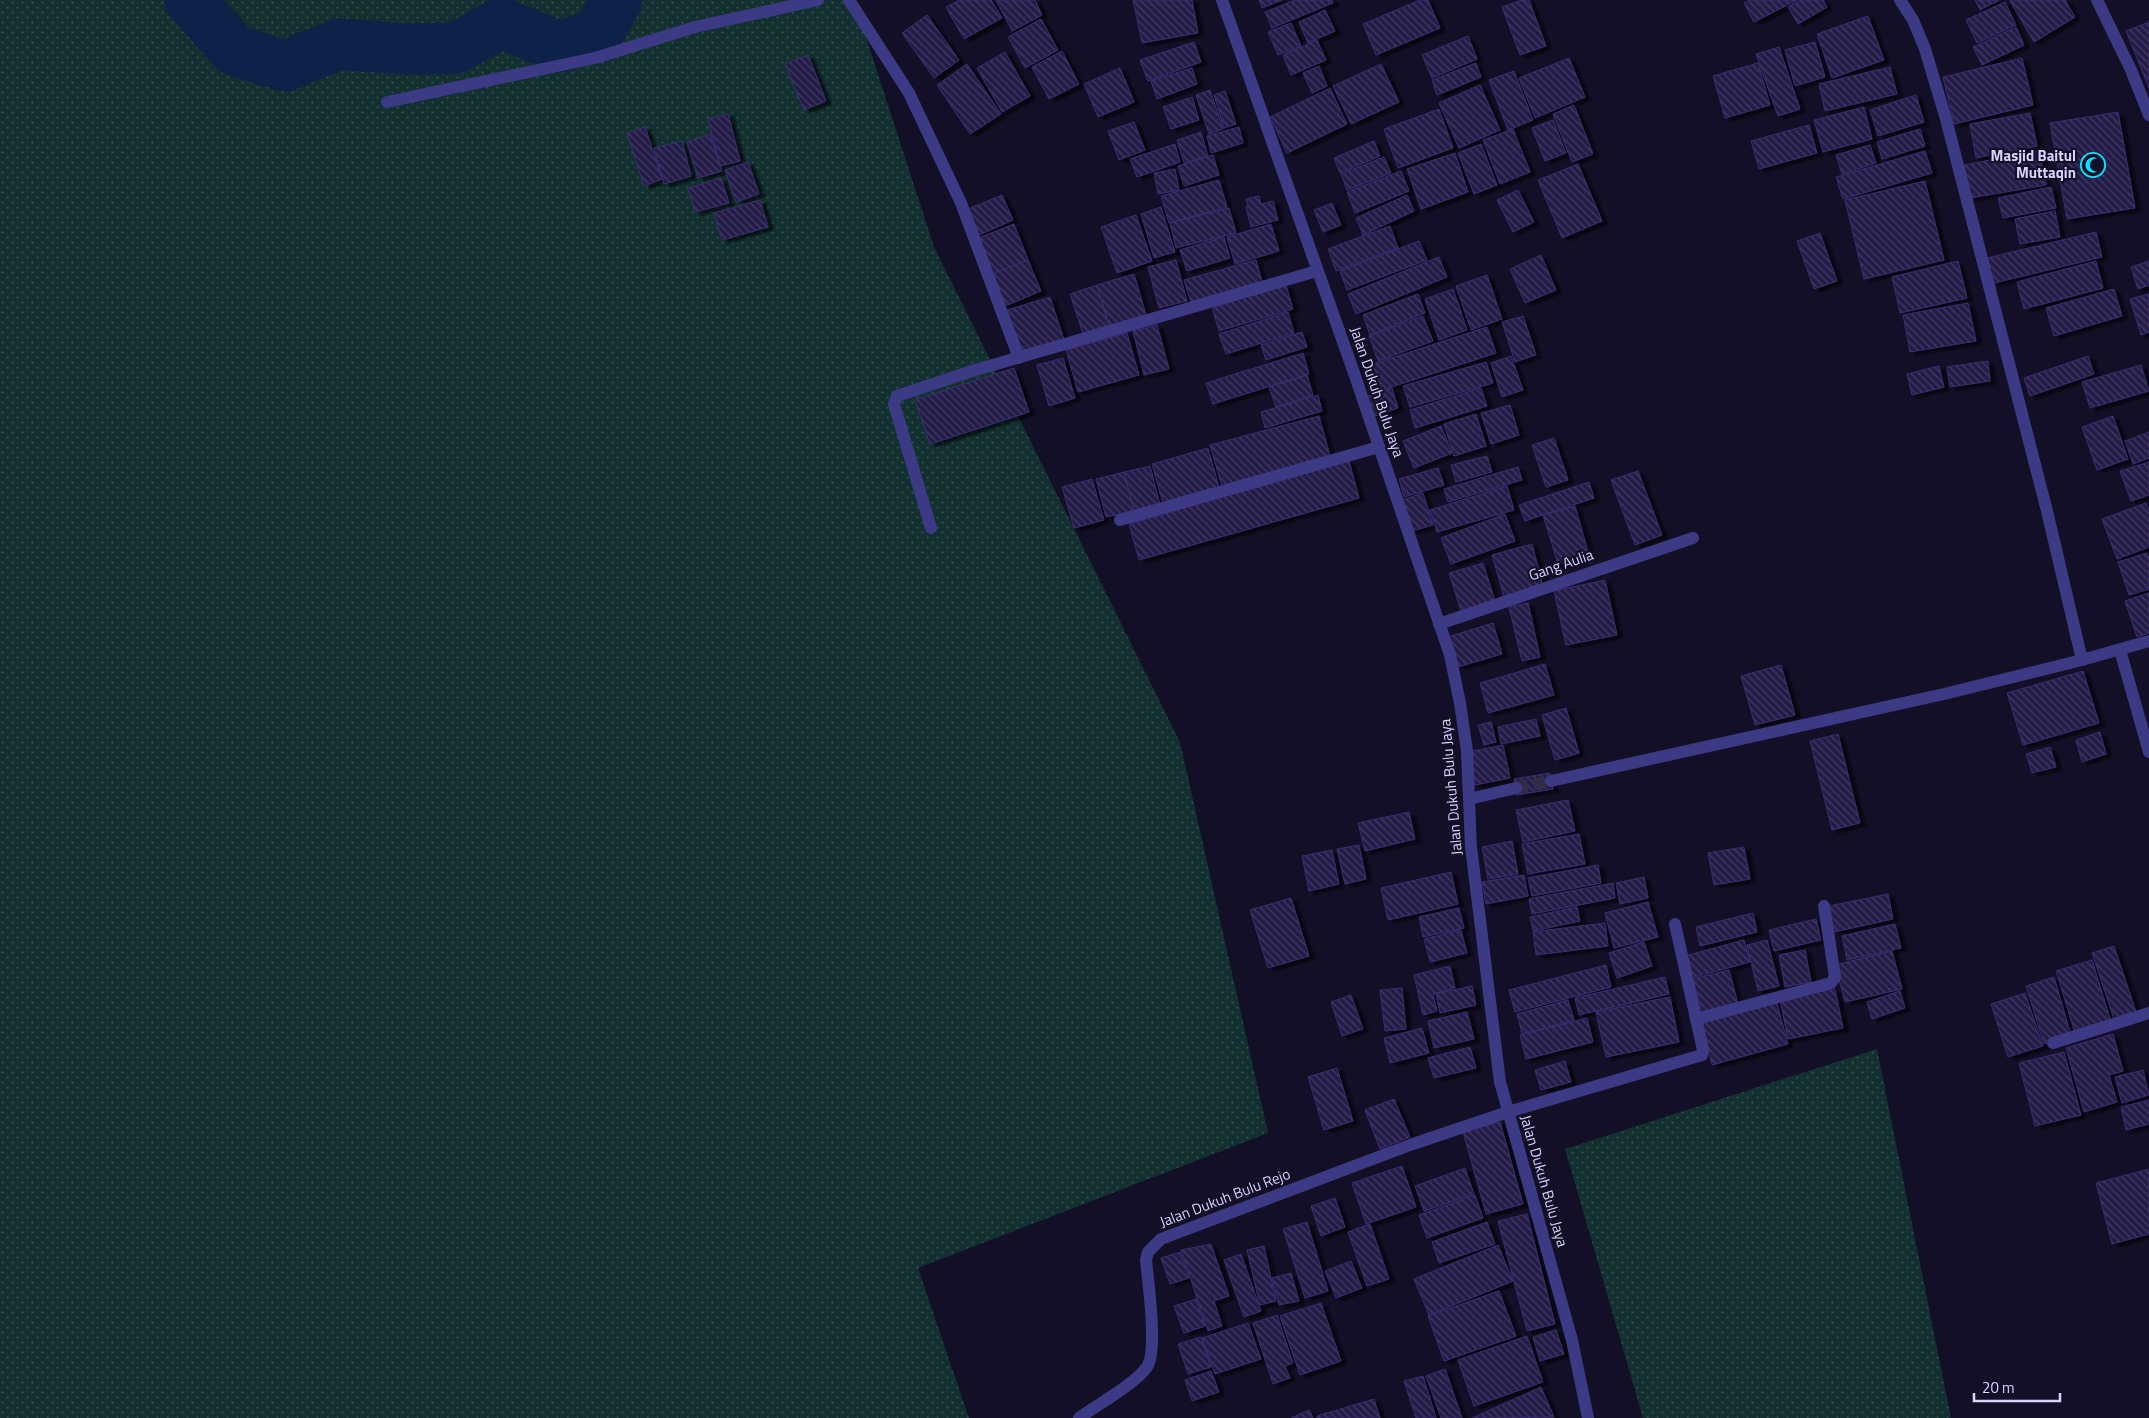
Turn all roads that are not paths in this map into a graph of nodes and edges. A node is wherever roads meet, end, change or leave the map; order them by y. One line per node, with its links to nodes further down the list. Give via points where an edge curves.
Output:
1 (818, 0): 6 (street, via 695,27 595,58)
2 (849, 0): 9 (street, via 909,94 953,186)
3 (1222, 0): 8 (street, Jalan Dukuh Bulu Jaya)
4 (1900, 0): 17 (street, via 1925,49 1946,119)
5 (2097, 0): 7 (street, via 2132,70)
6 (387, 102)
7 (2149, 115)
8 (1317, 271): 9 (street); 10 (street, Jalan Dukuh Bulu Jaya)
9 (1019, 358): 12 (street, via 894,399)
10 (1379, 447): 11 (street); 14 (street, Jalan Dukuh Bulu Jaya)
11 (1120, 520)
12 (931, 528)
13 (1693, 538): 14 (street, Gang Aulia)
14 (1439, 624): 21 (street, Jalan Dukuh Bulu Jaya, via 1450,655 1460,704 1467,751)
15 (2149, 641): 16 (street)
16 (2120, 650): 17 (street); 18 (street)
17 (2082, 660): 19 (street, via 1944,694)
18 (2149, 752)
19 (1551, 780)
20 (1516, 788): 21 (street)
21 (1469, 799): 27 (street, Jalan Dukuh Bulu Jaya, via 1500,1082)
22 (1824, 906): 25 (street, via 1835,977 1831,983)
23 (1675, 924): 25 (street, Jalan Dukuh Bulu Rejo)
24 (2149, 1014): 26 (street)
25 (1696, 1019): 27 (street, Jalan Dukuh Bulu Rejo, via 1703,1050 1699,1057)
26 (2053, 1043)
27 (1508, 1112): 28 (street, Jalan Dukuh Bulu Rejo, via 1410,1145 1161,1239 1148,1252 1146,1260 1153,1347 1147,1366 1134,1380); 29 (street, Jalan Dukuh Bulu Jaya, via 1572,1340)
28 (1079, 1418)
29 (1588, 1418)

